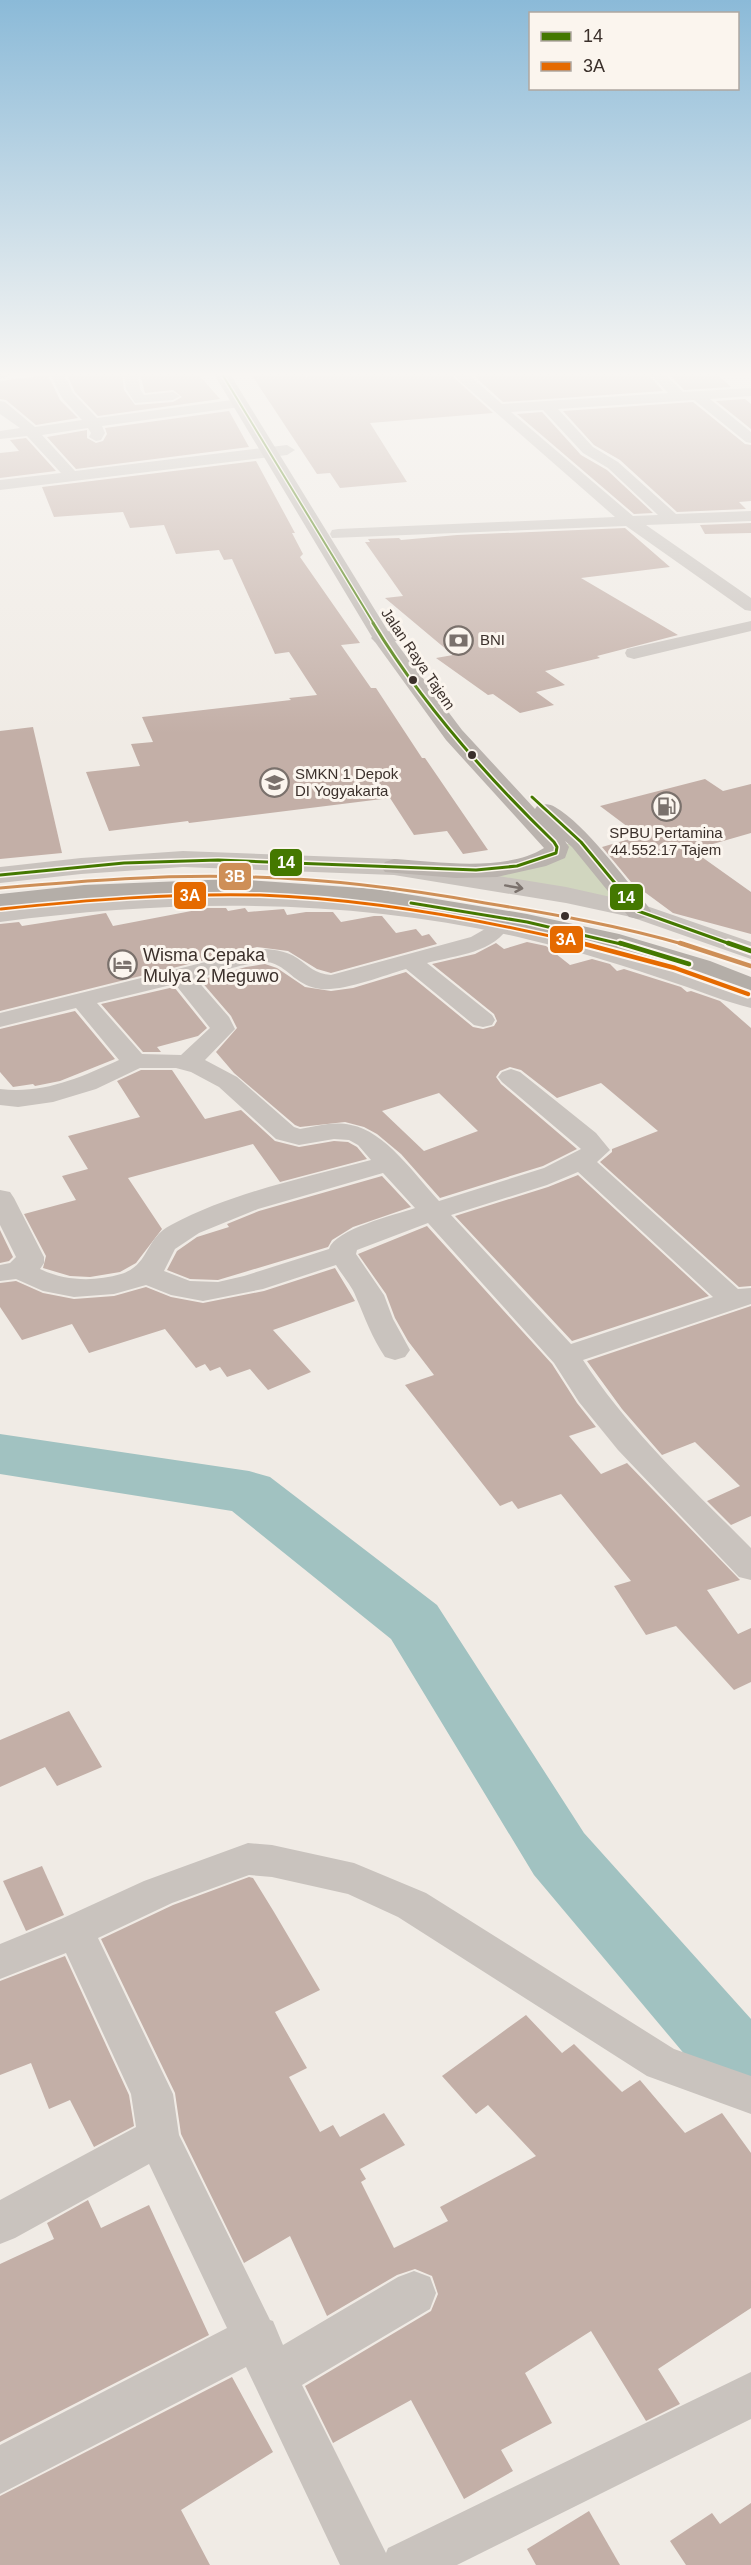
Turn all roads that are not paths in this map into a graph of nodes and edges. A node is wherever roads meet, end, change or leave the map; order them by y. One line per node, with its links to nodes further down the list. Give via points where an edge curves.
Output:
1 (304, 494): 11 (main road, Jalan Raya Tajem)
2 (309, 494): 8 (main road, Jalan Raya Tajem)
3 (598, 494): 7 (street)
4 (644, 494): 6 (street)
5 (751, 516): 6 (street)
6 (672, 519): 7 (street)
7 (629, 521): 8 (street); 9 (street)
8 (338, 534): 11 (main road, Jalan Raya Tajem)
9 (751, 606)
10 (751, 626): 12 (street)
11 (391, 637): 13 (main road, Jalan Raya Tajem, via 454,735 557,847 556,853 544,859 470,872); 17 (main road, Jalan Raya Tajem, via 469,732 581,842)
12 (634, 652)
13 (394, 867): 14 (street, via 183,859); 17 (street, one-way to 17)
14 (0, 875)
15 (0, 888): 22 (highway, via 166,876 375,885 628,928)
16 (0, 902): 24 (highway, via 84,893 232,887 376,897 610,940)
17 (638, 911): 20 (street)
18 (0, 914): 19 (street, via 125,901 242,899 357,905)
19 (498, 924): 21 (street, via 494,933 479,942); 26 (street, via 694,979)
20 (751, 951)
21 (410, 961): 23 (street, via 321,983 306,978 282,957 270,954); 28 (street)
22 (751, 966)
23 (180, 975): 25 (street); 30 (street, via 223,1029)
24 (751, 987)
25 (81, 999): 27 (street); 29 (street)
26 (751, 1000)
27 (0, 1020)
28 (483, 1020)
29 (136, 1061): 30 (street); 32 (street, via 76,1089 39,1099)
30 (188, 1062): 34 (street, via 228,1082 285,1133 299,1137 353,1132 367,1139)
31 (511, 1077): 33 (street, via 593,1144 597,1150)
32 (0, 1097)
33 (581, 1161): 36 (street); 40 (street)
34 (389, 1164): 36 (street); 39 (street, via 207,1219 164,1244)
35 (0, 1198): 38 (street, via 30,1257 30,1263)
36 (432, 1211): 37 (street, via 346,1243); 42 (street)
37 (342, 1254): 39 (street, via 204,1292); 41 (street, via 370,1295)
38 (10, 1272): 39 (street, via 53,1285 83,1288 111,1286)
39 (146, 1274)
40 (745, 1298): 42 (street)
41 (395, 1350)
42 (566, 1356): 43 (street, via 590,1395 629,1442)
43 (751, 1568)
44 (75, 1930): 45 (street); 46 (street, via 158,1892 248,1859 354,1879 412,1905 661,2063); 47 (street, via 152,2094)
45 (0, 1962)
46 (751, 2095)
47 (158, 2138): 48 (street); 50 (street)
48 (0, 2223)
49 (414, 2294): 50 (street)
50 (266, 2356): 52 (street); 53 (street)
51 (751, 2395): 54 (street)
52 (0, 2470)
53 (366, 2565)
54 (405, 2565)

